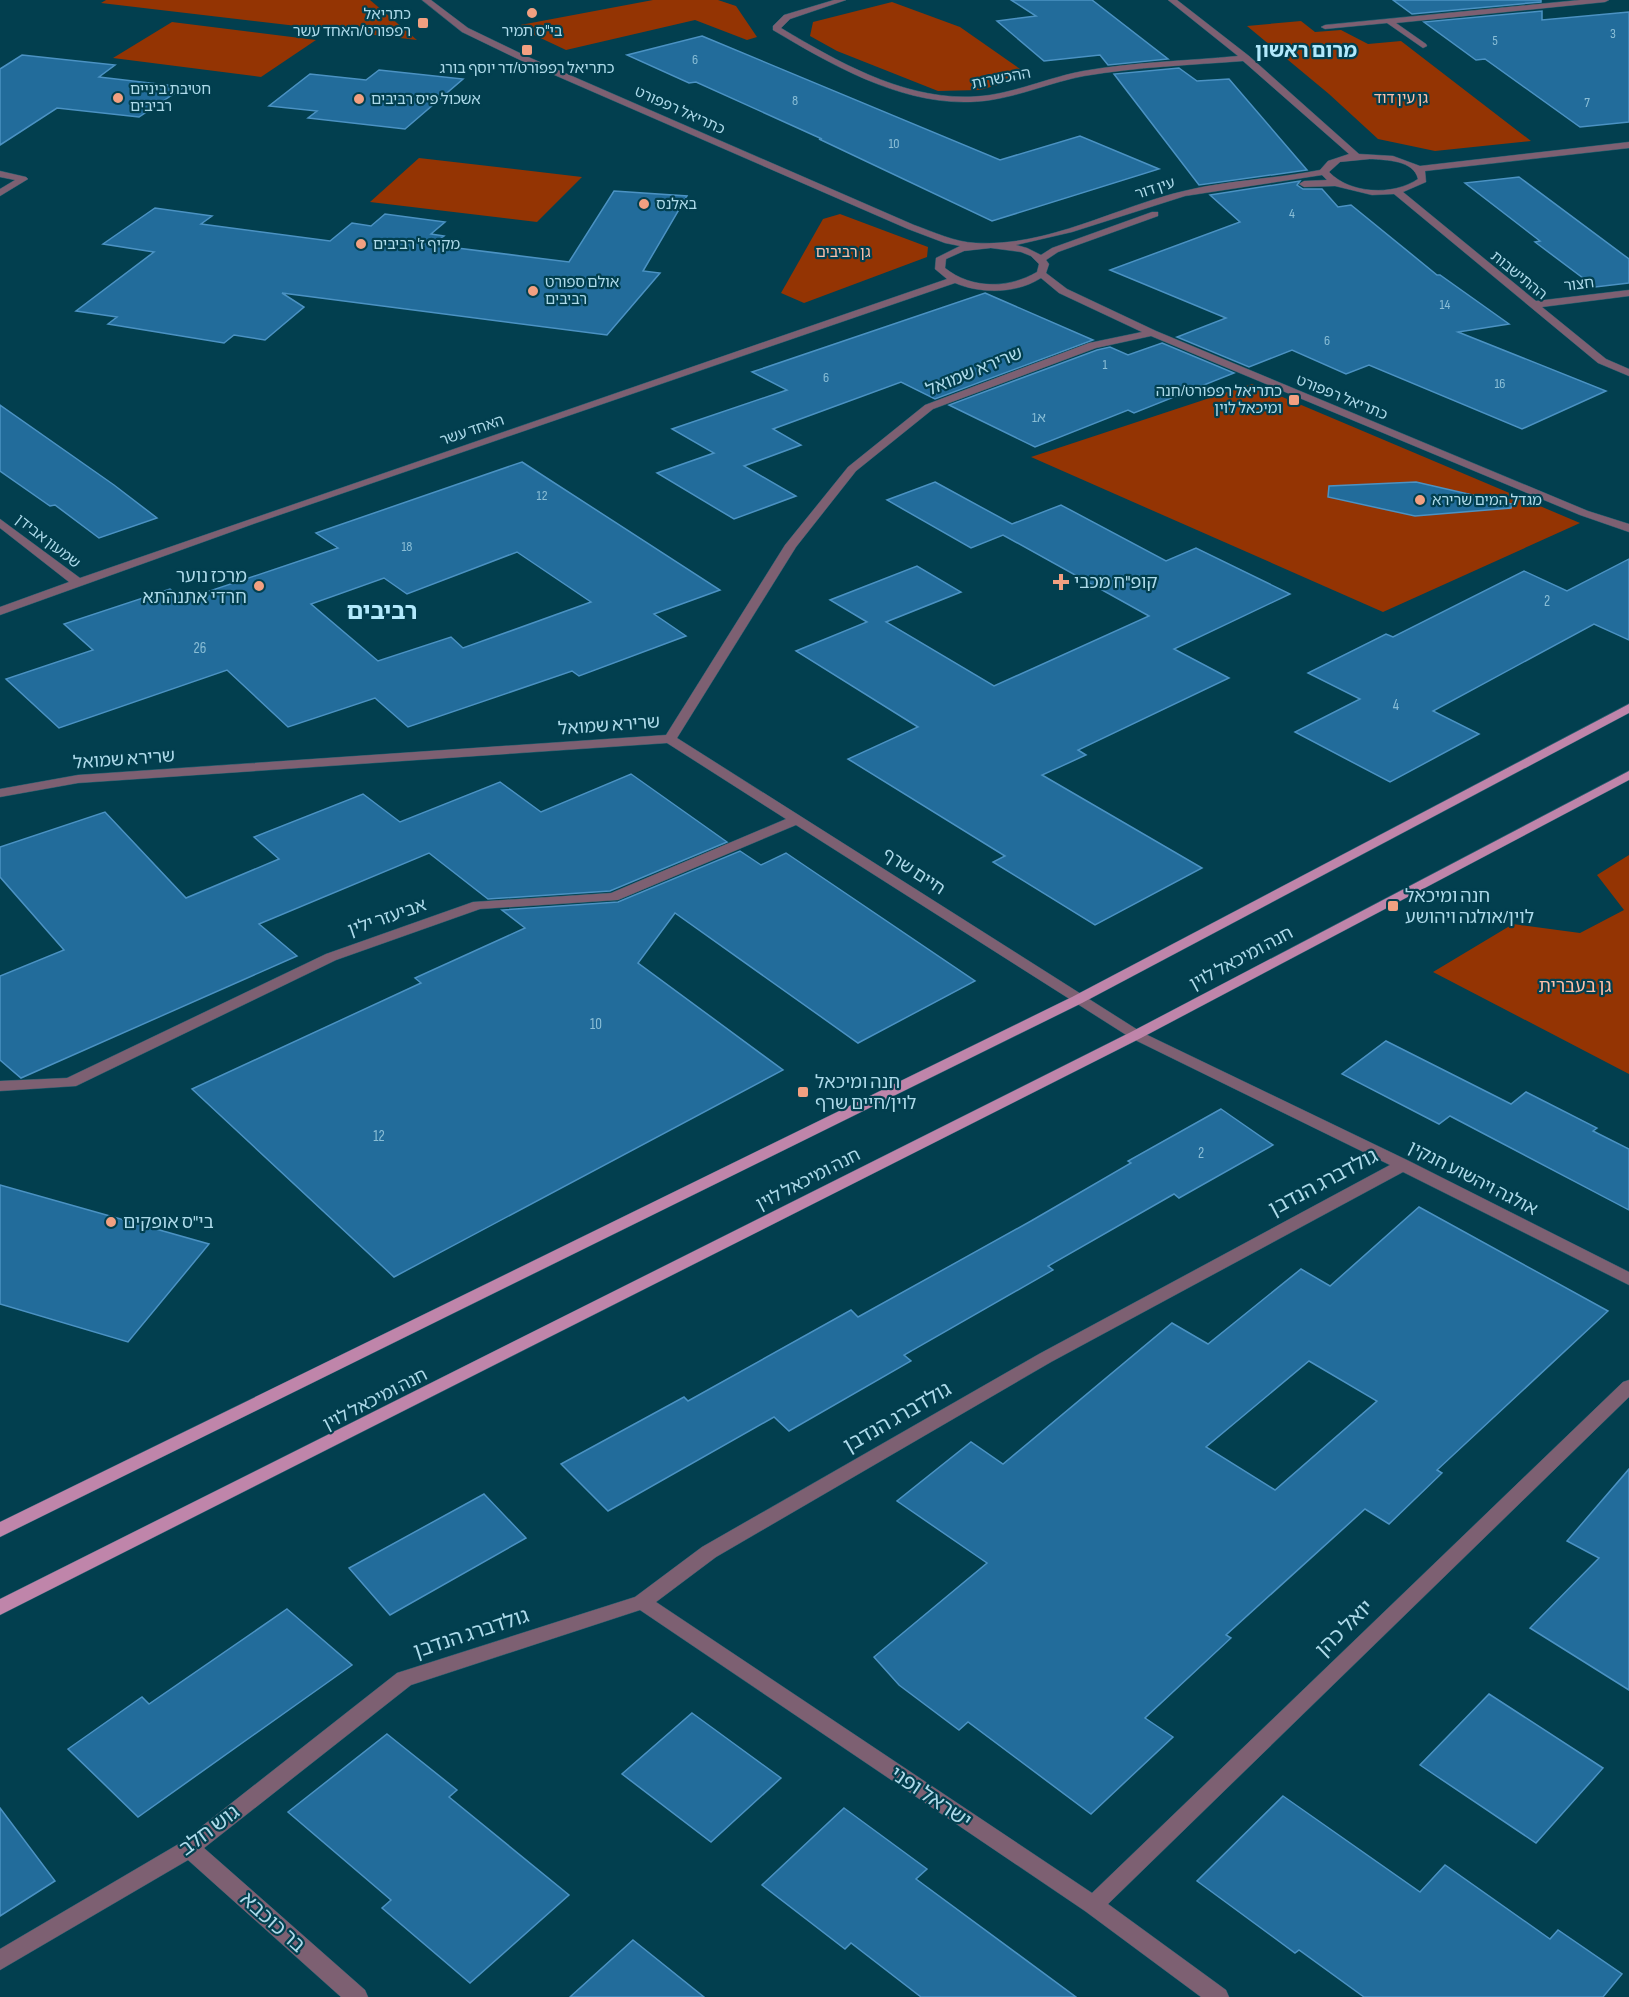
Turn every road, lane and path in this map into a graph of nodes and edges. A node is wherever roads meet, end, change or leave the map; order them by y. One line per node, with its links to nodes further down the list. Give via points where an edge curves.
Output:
1 (426, 0): 17 (street, כתריאל רפפורט, via 465,30 524,58)
2 (842, 0): 8 (street, ההכשרות, via 787,17 776,28 817,53 897,88 941,98 981,99 1082,74)
3 (1172, 0): 8 (street)
4 (1605, 0): 5 (street)
5 (1389, 21): 6 (street); 7 (street)
6 (1325, 27)
7 (1423, 46)
8 (1246, 58): 10 (street)
9 (1629, 146): 11 (street)
10 (1356, 156): 11 (street, via 1392,159); 12 (street, via 1332,162)
11 (1419, 169): 15 (street, via 1423,180 1418,185)
12 (1324, 172): 14 (street); 18 (street, עין דור, via 1182,194 1036,241)
13 (0, 174): 16 (street, via 22,179)
14 (1335, 183): 15 (street, via 1363,191); 21 (street, עין דור, via 1224,193 1164,210 1055,250)
15 (1396, 191): 27 (street, ההתישבות)
16 (0, 193)
17 (928, 234): 19 (street, כתריאל רפפורט); 20 (street, כתריאל רפפורט, via 942,242)
18 (999, 245): 19 (street); 21 (street, via 1024,250)
19 (976, 246): 20 (street)
20 (949, 253): 23 (street, via 939,263 945,275)
21 (1041, 259): 22 (street)
22 (1041, 274): 24 (street); 26 (street, כתריאל רפפורט, via 1053,286)
23 (954, 280): 24 (street, via 977,286); 34 (street, האחד עשר)
24 (1018, 284): 26 (street, כתריאל רפפורט)
25 (1629, 293): 27 (street, חצור)
26 (1090, 304): 28 (street, כתריאל רפפורט)
27 (1532, 305): 29 (street, ההתישבות, via 1602,361)
28 (1152, 333): 30 (street, כתריאל רפפורט); 37 (street, שרירא שמואל, via 1094,345 929,407 852,469 790,545)
29 (1629, 373)
30 (1584, 513): 32 (street, כתריאל רפפורט); 33 (street, כתריאל רפפורט)
31 (0, 522): 34 (street, שמעון אבידן)
32 (1629, 528)
33 (1629, 536)
34 (78, 583): 35 (street, האחד עשר)
35 (0, 611)
36 (1629, 708): 41 (main road)
37 (670, 739): 39 (street, שרירא שמואל, via 78,779); 40 (street, חיים שרף)
38 (1629, 775): 42 (main road, חנה ומיכאל לוין)
39 (0, 793)
40 (798, 819): 41 (street, חיים שרף); 43 (street, אביעזר ילין, via 613,897 478,905 331,957 70,1083)
41 (1077, 1000): 42 (street, חיים שרף); 47 (main road)
42 (1136, 1035): 44 (street, אולגה ויהשוע חנקין); 49 (main road, חנה ומיכאל לוין)
43 (0, 1086)
44 (1403, 1165): 45 (street, אולגה ויהשוע חנקין); 48 (street, גולדברג הנדבן, via 1025,1369 709,1552)
45 (1629, 1279)
46 (1629, 1386): 52 (street, יואל כהן)
47 (0, 1530)
48 (642, 1602): 50 (street, גולדברג הנדבן); 52 (street, ישראל ופני)
49 (0, 1608)
50 (404, 1679): 51 (street, גוש חלב)
51 (189, 1848): 53 (street, גוש חלב); 54 (street, בר כוכבא)
52 (1093, 1905): 55 (street, ישראל ופני)
53 (0, 1960)
54 (357, 1997)
55 (1218, 1997)

